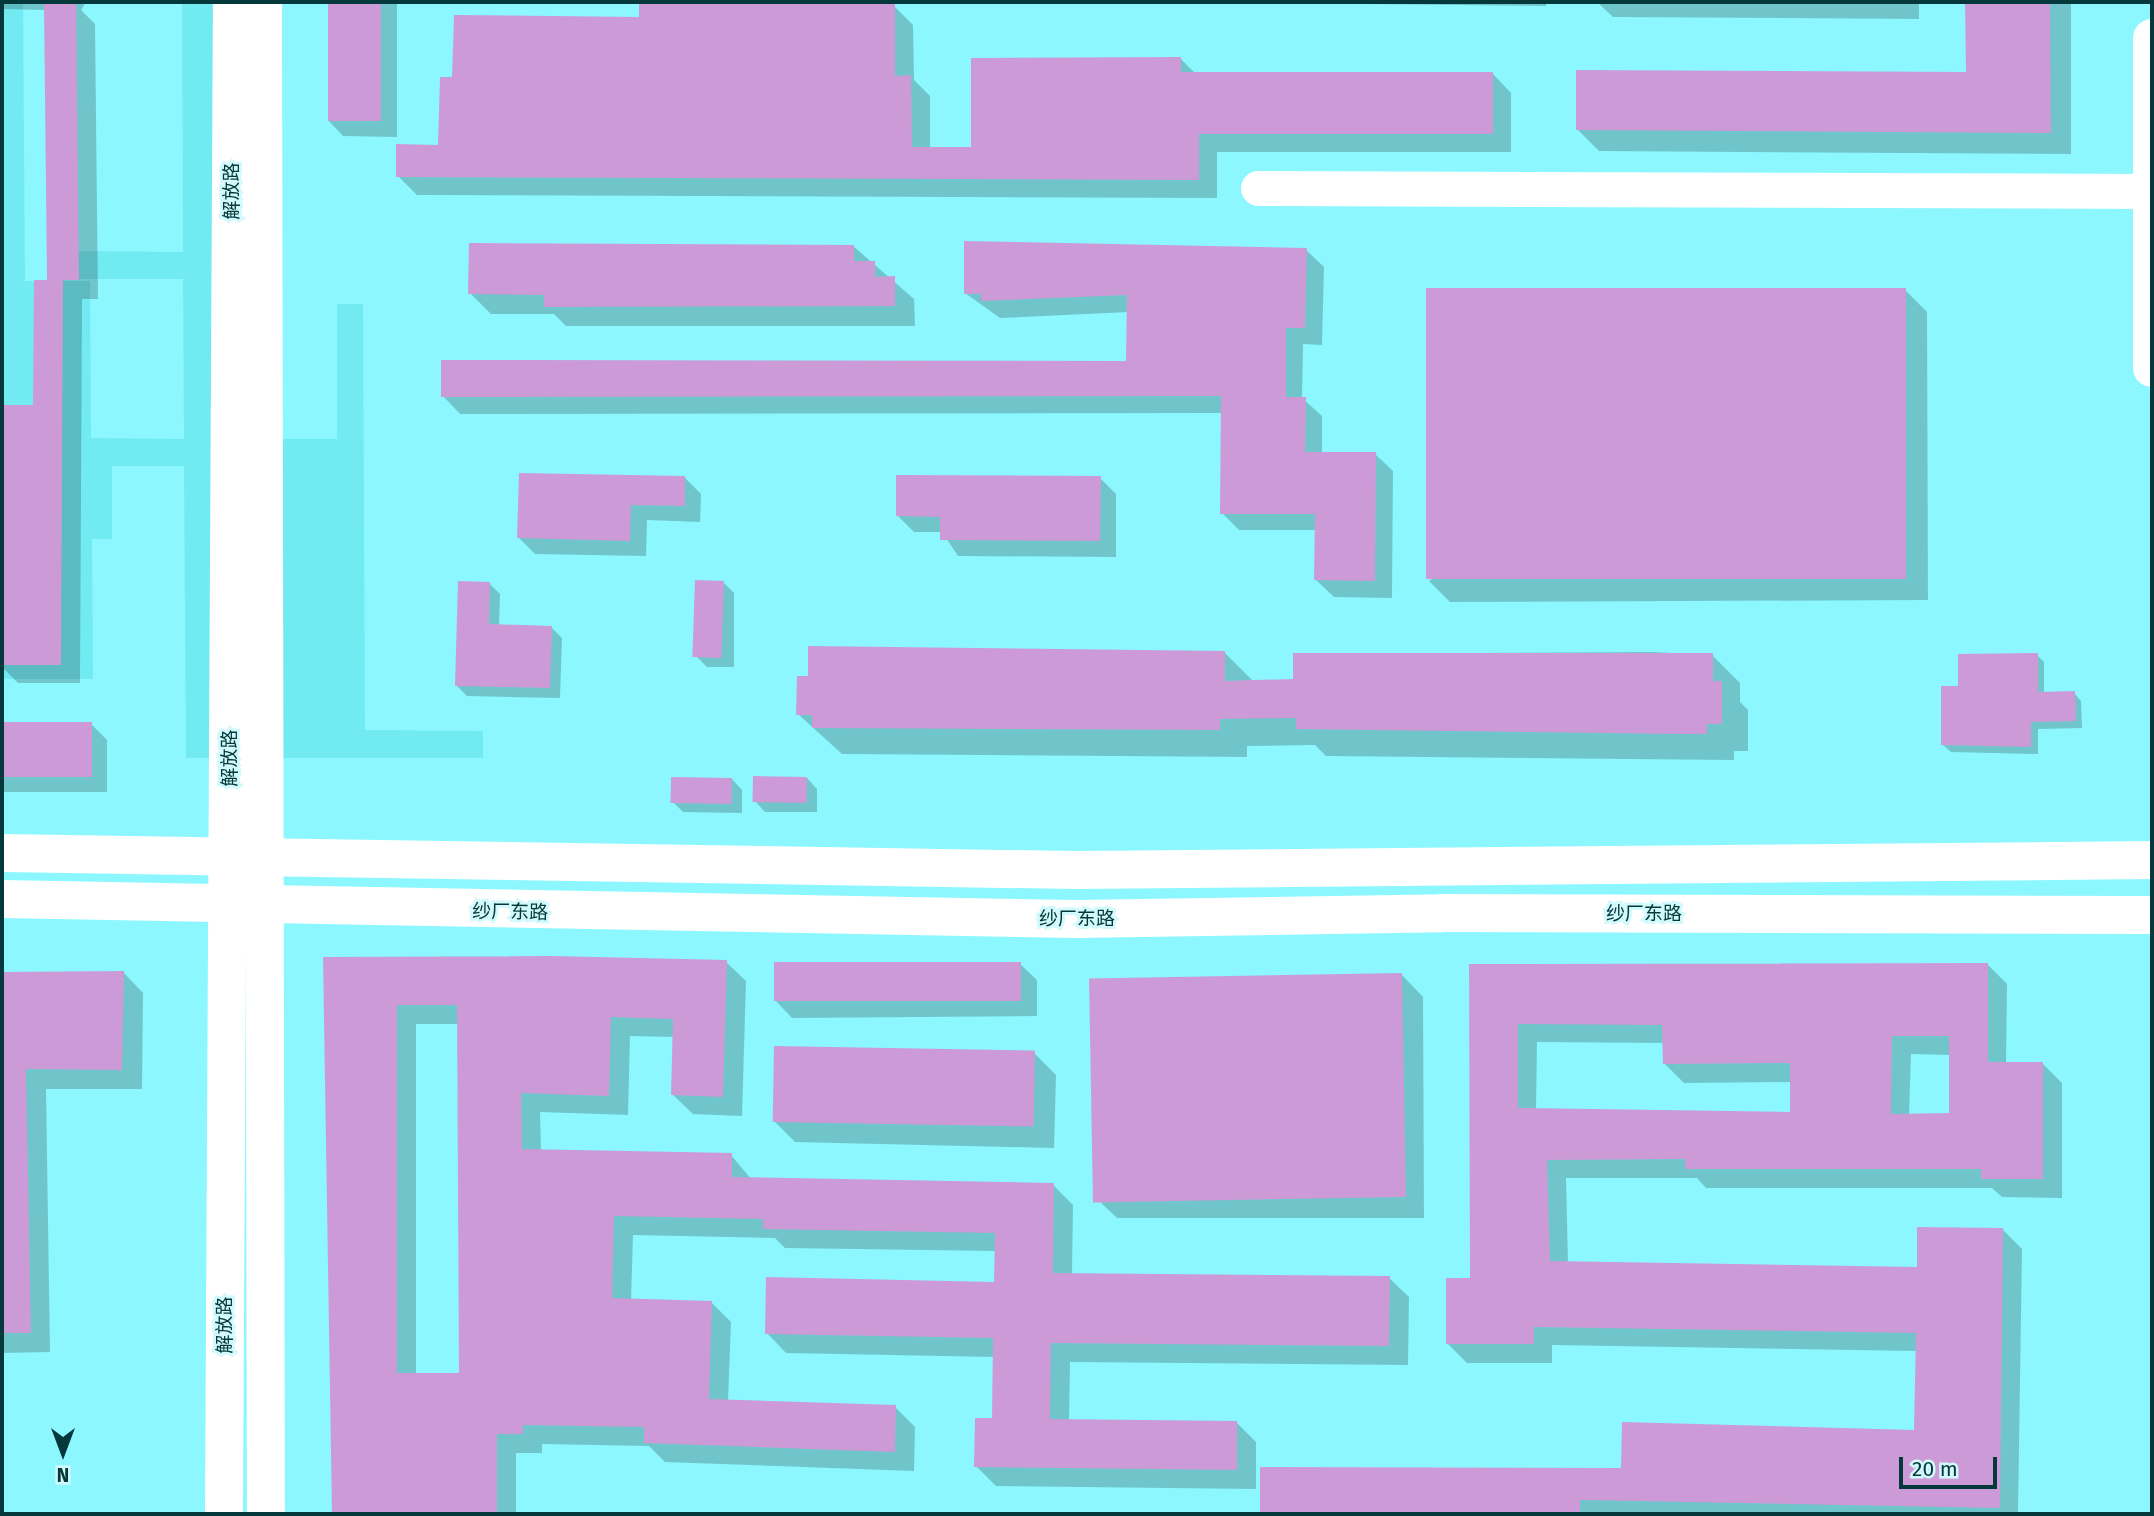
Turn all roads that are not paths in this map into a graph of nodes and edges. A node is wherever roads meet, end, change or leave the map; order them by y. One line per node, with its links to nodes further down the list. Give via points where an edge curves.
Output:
1 (232, 2): 8 (main road, 解放路)
2 (264, 2): 8 (main road, 解放路)
3 (2152, 38): 5 (main road)
4 (1258, 188): 5 (street)
5 (2150, 191): 6 (main road)
6 (2152, 368)
7 (2, 853): 8 (main road)
8 (248, 858): 9 (main road, via 1396,870); 11 (main road, 解放路); 12 (main road, 解放路)
9 (2152, 860)
10 (2, 900): 11 (main road, 纱厂东路)
11 (228, 905): 12 (main road, 纱厂东路); 14 (main road, 解放路)
12 (267, 908): 13 (main road, 纱厂东路, via 1076,919 1443,913); 15 (main road, 解放路)
13 (2152, 915)
14 (224, 1514)
15 (266, 1514)

